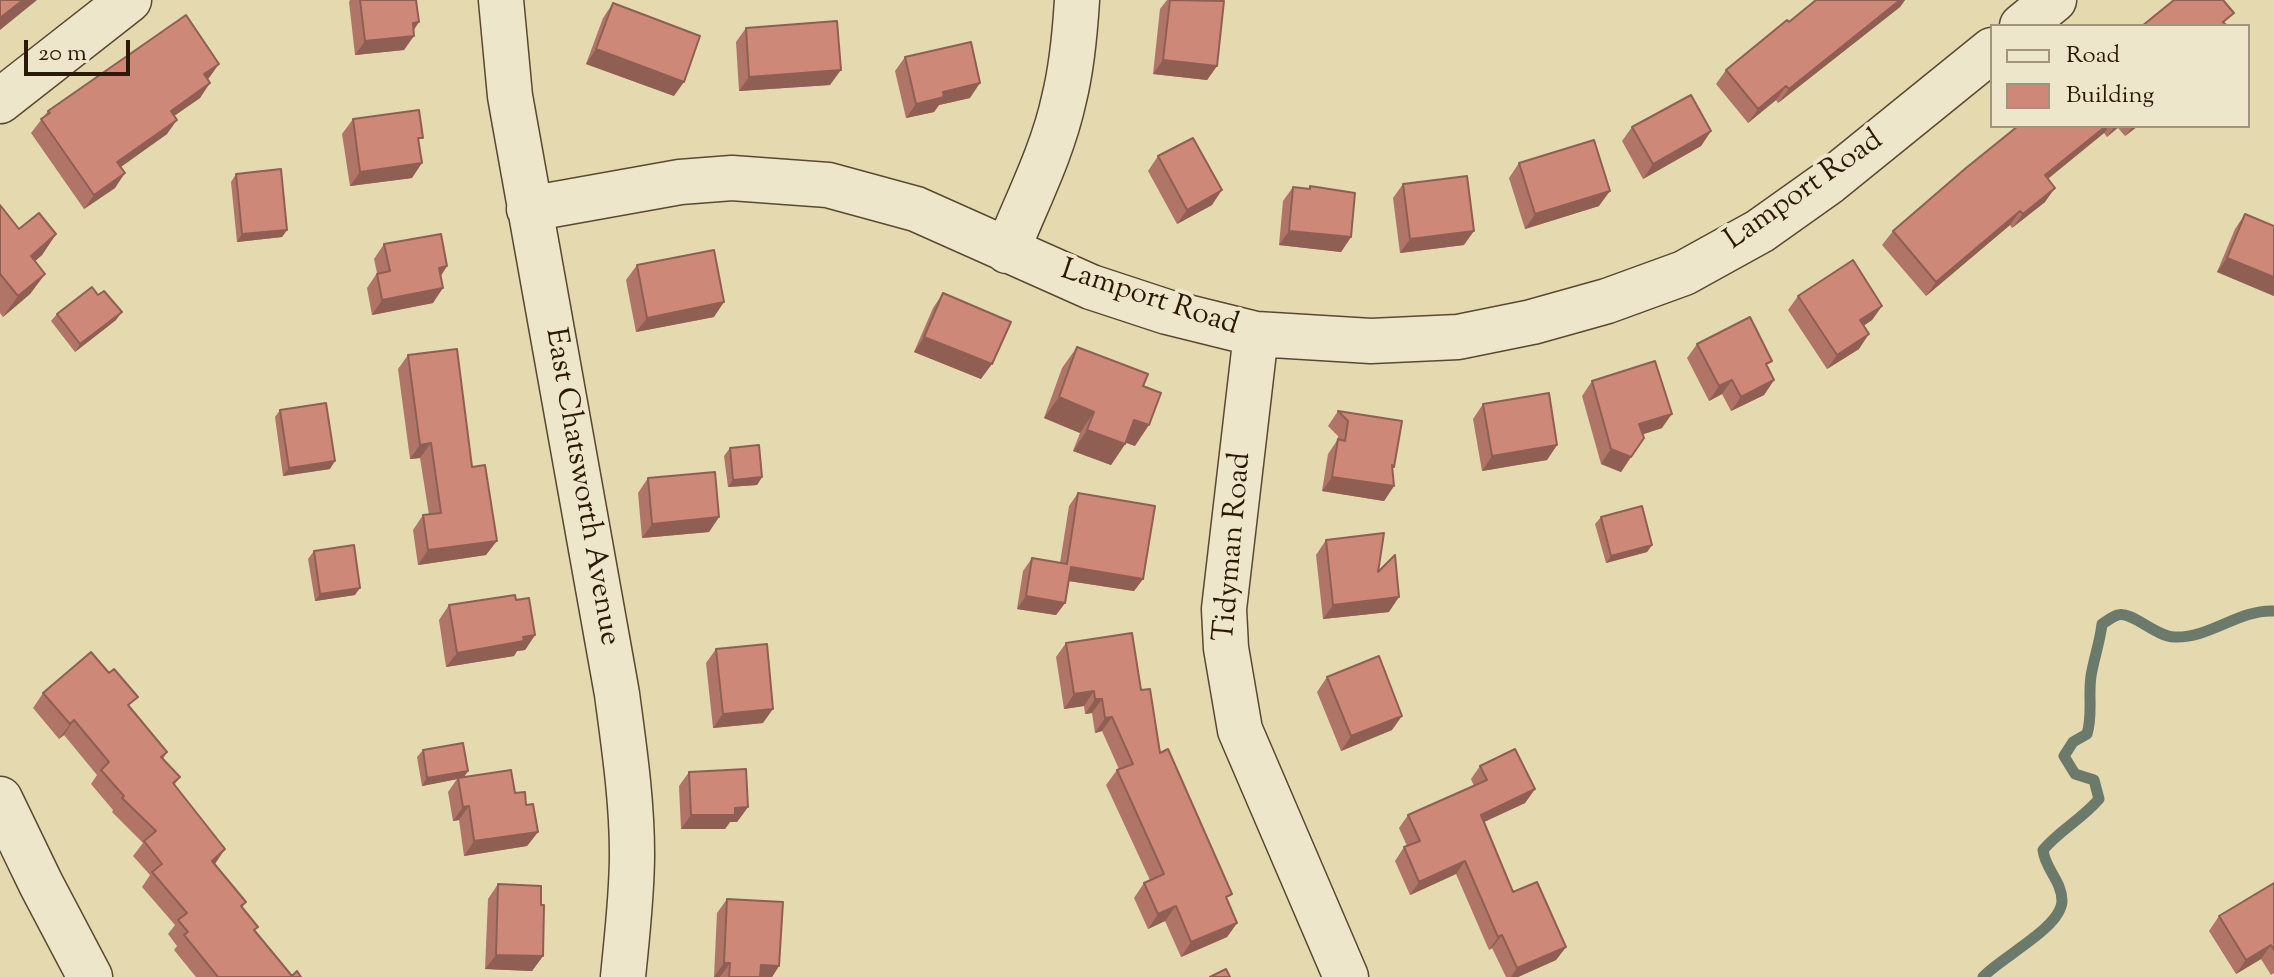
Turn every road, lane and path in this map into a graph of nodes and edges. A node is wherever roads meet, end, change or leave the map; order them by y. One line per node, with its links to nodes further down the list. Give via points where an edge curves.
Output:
1 (129, 0): 7 (street)
2 (501, 0): 8 (street, East Chatsworth Avenue)
3 (1077, 0): 9 (street, via 1064,101)
4 (2054, 0): 5 (street)
5 (2024, 24)
6 (1990, 52): 10 (street, Lamport Road, via 1817,190 1760,231 1684,273 1607,301 1458,337 1371,341)
7 (0, 101)
8 (529, 209): 9 (street, Lamport Road, via 680,182 777,179 828,185 916,209); 13 (street, East Chatsworth Avenue, via 615,679 626,768 632,853)
9 (1007, 251): 10 (street, Lamport Road, via 1091,287)
10 (1256, 334): 14 (street, Tidyman Road, via 1224,609 1226,648 1240,730)
11 (0, 799): 12 (street)
12 (90, 977)
13 (623, 977)
14 (1346, 977)

